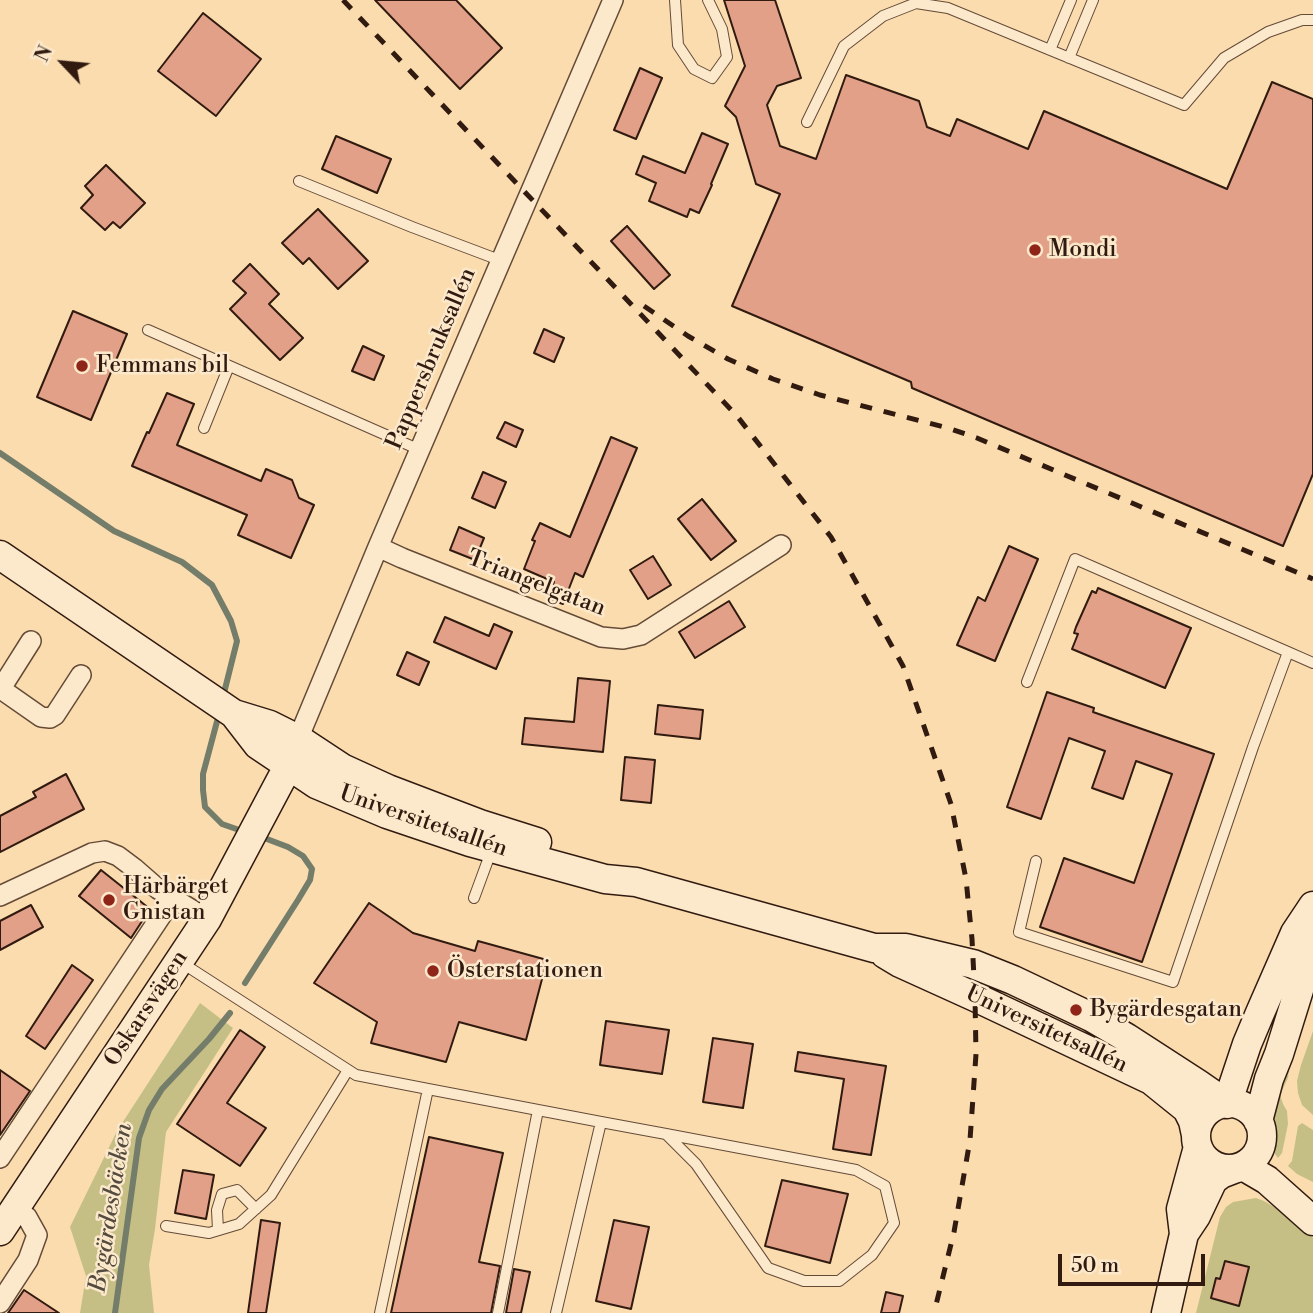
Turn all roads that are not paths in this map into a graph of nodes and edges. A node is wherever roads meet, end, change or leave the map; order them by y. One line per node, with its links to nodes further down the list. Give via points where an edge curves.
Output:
1 (613, 0): 11 (street, Pappersbruksallén)
2 (675, 0): 3 (lane, via 678,45 694,69 712,78 727,57 722,29)
3 (708, 0)
4 (1071, 0): 7 (lane)
5 (1093, 0): 8 (lane)
6 (1313, 20): 8 (lane, via 1268,32 1224,58 1184,105)
7 (1050, 50): 8 (lane); 9 (lane, via 948,8 916,4 883,16 844,47)
8 (1069, 58)
9 (807, 122)
10 (299, 181): 11 (lane)
11 (502, 261): 15 (street, Pappersbruksallén)
12 (148, 330): 13 (lane)
13 (229, 366): 14 (lane); 15 (lane)
14 (204, 428)
15 (420, 450): 17 (street, Pappersbruksallén)
16 (781, 545): 17 (street, Triangelgatan, via 641,635 624,639 601,637)
17 (378, 547): 26 (street, Pappersbruksallén)
18 (0, 555): 25 (street, Universitetsallén)
19 (31, 641): 24 (street)
20 (1288, 652): 21 (lane); 23 (lane, via 1075,559); 29 (lane, via 1173,982 1019,932)
21 (1313, 663)
22 (81, 675): 24 (street, via 50,718 41,717)
23 (1027, 682)
24 (0, 690)
25 (234, 714): 26 (street, Universitetsallén); 27 (street, Universitetsallén, via 258,745)
26 (298, 739): 27 (street, Oskarsvägen); 30 (street, Universitetsallén, via 342,768 388,789 607,864)
27 (287, 765): 28 (street, Universitetsallén, via 316,784 387,814); 35 (street, Oskarsvägen)
28 (492, 848): 30 (street, Universitetsallén, via 605,879); 33 (lane)
29 (1036, 861)
30 (636, 882): 37 (street, Universitetsallén)
31 (0, 896): 32 (street, via 105,851)
32 (173, 898): 35 (street); 47 (street, Oskarsvägen)
33 (474, 898)
34 (1313, 906): 41 (street, via 1295,933 1259,1013)
35 (206, 919): 38 (street, Oskarsvägen)
36 (1313, 945): 46 (street)
37 (874, 948): 41 (street, Universitetsallén, via 906,948 973,964 1013,980 1127,1038); 45 (street, Universitetsallén, via 1152,1080 1187,1109)
38 (179, 961): 39 (lane); 49 (street, Oskarsvägen)
39 (348, 1070): 40 (lane); 50 (lane, via 271,1195)
40 (428, 1089): 42 (lane); 57 (lane)
41 (1224, 1104): 45 (street, via 1201,1119); 46 (street, via 1254,1115)
42 (538, 1110): 43 (lane); 58 (lane)
43 (601, 1122): 44 (lane); 59 (lane)
44 (666, 1134): 44 (lane, via 856,1170 885,1186 894,1223 872,1255 839,1281 804,1282 768,1268 696,1164)
45 (1197, 1141): 46 (street, via 1203,1157 1222,1169); 55 (street, via 1181,1209)
46 (1249, 1150): 48 (street, via 1280,1165); 51 (street, via 1267,1180); 55 (street, via 1213,1180)
47 (0, 1158)
48 (1313, 1195)
49 (15, 1208): 54 (street, Oskarsvägen); 56 (street, via 27,1217 37,1236 28,1260)
50 (256, 1209): 53 (lane, via 239,1224); 53 (lane, via 237,1190 222,1194 216,1210)
51 (1313, 1221)
52 (166, 1226): 53 (lane, via 209,1233)
53 (218, 1230)
54 (0, 1231)
55 (1184, 1234): 60 (street)
56 (0, 1303)
57 (380, 1313)
58 (498, 1313)
59 (556, 1313)
60 (1166, 1313)

